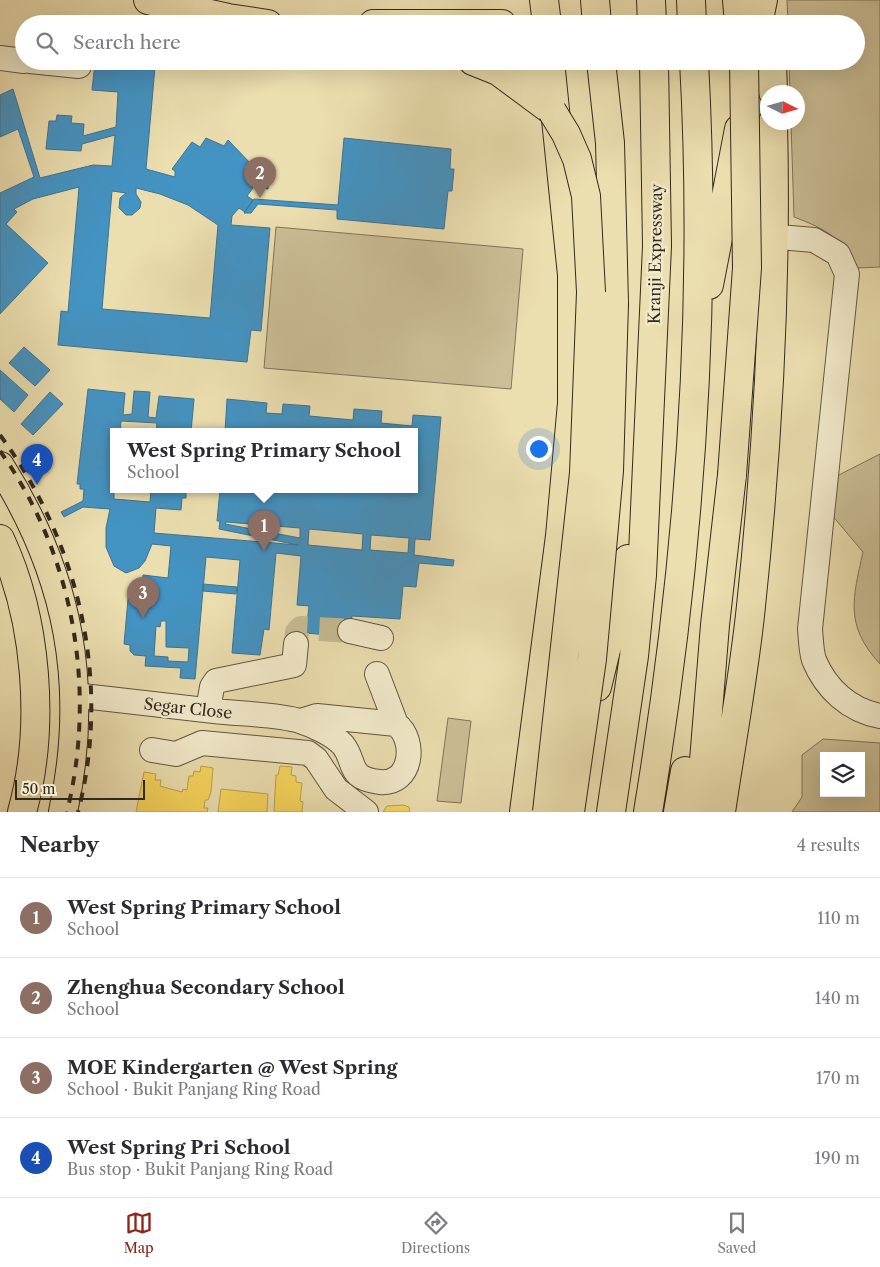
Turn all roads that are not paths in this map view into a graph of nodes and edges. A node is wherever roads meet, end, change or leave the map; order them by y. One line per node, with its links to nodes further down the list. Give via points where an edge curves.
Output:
1 (148, 0): 8 (main road)
2 (544, 0): 9 (main road)
3 (595, 0): 10 (main road)
4 (651, 0): 11 (main road)
5 (691, 0): 12 (main road)
6 (763, 0): 13 (main road)
7 (770, 0): 14 (main road)
8 (223, 15)
9 (546, 15)
10 (596, 15)
11 (652, 15)
12 (692, 15)
13 (760, 15)
14 (771, 15)
15 (0, 58): 16 (street)
16 (15, 60)
17 (496, 70): 27 (main road)
18 (530, 70): 27 (main road)
19 (551, 70): 51 (main road, via 572,275 572,403 560,536)
20 (602, 70): 54 (main road, bridge, via 610,143 614,303 609,470 592,659)
21 (654, 70): 32 (main road, Kranji Expressway, via 657,246)
22 (694, 70): 31 (main road)
23 (744, 70): 35 (main road, bridge, via 747,268 732,475)
24 (749, 70): 29 (main road)
25 (772, 70): 26 (main road)
26 (773, 85)
27 (552, 111): 52 (main road, bridge, via 576,159 586,196 591,292 584,473)
28 (773, 130): 30 (main road)
29 (719, 233): 30 (street); 31 (main road)
30 (775, 236): 43 (street, via 814,240 838,254 847,274 810,630 814,659 826,684 848,704); 59 (main road, via 765,450 751,608)
31 (697, 346): 56 (main road, via 679,589 664,717)
32 (647, 446): 53 (main road, via 624,582); 55 (main road, via 641,593)
33 (0, 466): 40 (main road, via 37,536 53,578 71,645)
34 (0, 538): 48 (main road, via 19,589 33,654 35,690 31,769)
35 (716, 625): 57 (main road); 58 (main road)
36 (350, 630): 37 (street)
37 (381, 638)
38 (295, 654): 41 (street, via 216,680)
39 (377, 674): 45 (street)
40 (74, 695): 41 (street, Segar Close); 49 (main road, via 73,740)
41 (208, 710): 42 (street, Segar Close)
42 (256, 715): 44 (street, Segar Close); 46 (street)
43 (880, 716)
44 (301, 721): 45 (street, Segar Close, via 317,716); 45 (street, Segar Close, via 340,743 361,777 383,782 401,774 409,759 409,742)
45 (396, 724)
46 (252, 748): 47 (street, via 202,743 176,754); 50 (street, via 313,756 336,789)
47 (152, 750)
48 (22, 812)
49 (63, 812)
50 (366, 812)
51 (524, 812)
52 (547, 812)
53 (565, 812)
54 (570, 812)
55 (611, 812)
56 (648, 812)
57 (678, 812)
58 (698, 812)
59 (721, 812)

